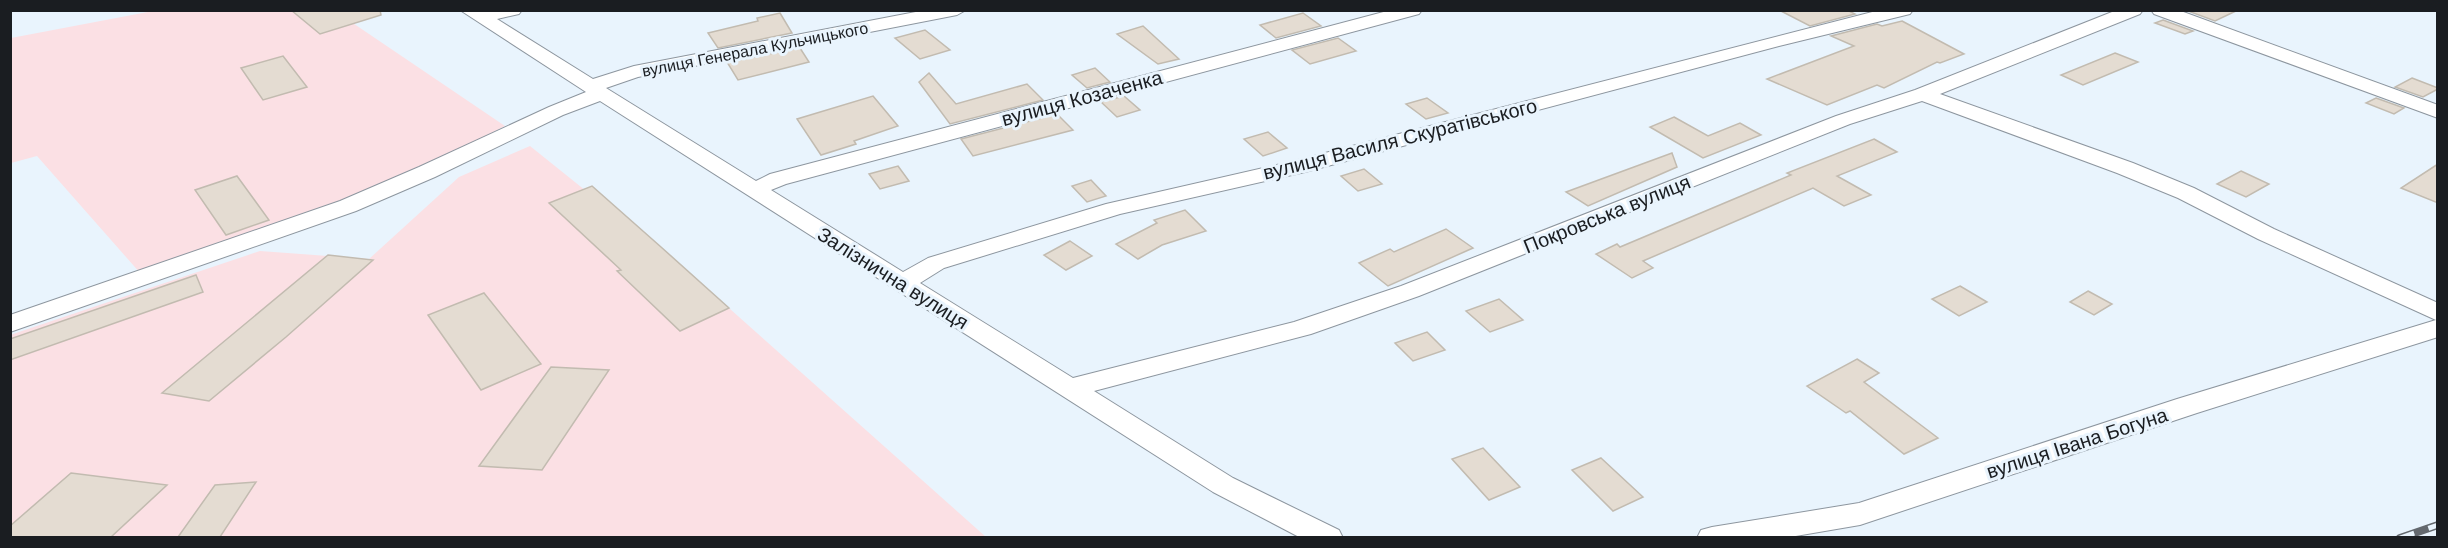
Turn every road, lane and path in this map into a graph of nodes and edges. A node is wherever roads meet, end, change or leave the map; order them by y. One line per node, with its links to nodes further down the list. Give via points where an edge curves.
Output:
1 (513, 10): 7 (street)
2 (957, 10): 8 (street, вулиця Генерала Кульчицького, via 634,72)
3 (1413, 10): 11 (street, вулиця Козаченка, via 778,179)
4 (1904, 10): 12 (street, вулиця Василя Скуратівського, via 1297,167 1114,209 936,263)
5 (2134, 10): 9 (street, Покровська вулиця)
6 (2160, 10): 10 (street)
7 (475, 14): 8 (street, Залізнична вулиця)
8 (595, 91): 11 (street, Залізнична вулиця); 14 (street, вулиця Генерала Кульчицького, via 348,206)
9 (1922, 94): 13 (street, via 2176,189); 16 (street, Покровська вулиця, via 1843,120 1410,291 1302,328)
10 (2438, 112)
11 (752, 190): 12 (street, Залізнична вулиця)
12 (902, 283): 16 (street, Залізнична вулиця)
13 (2438, 313)
14 (10, 324)
15 (2438, 328): 18 (street, вулиця Івана Богуна, via 1860,514)
16 (1070, 388): 17 (street, Залізнична вулиця, via 1224,485)
17 (1326, 537)
18 (1712, 537)

